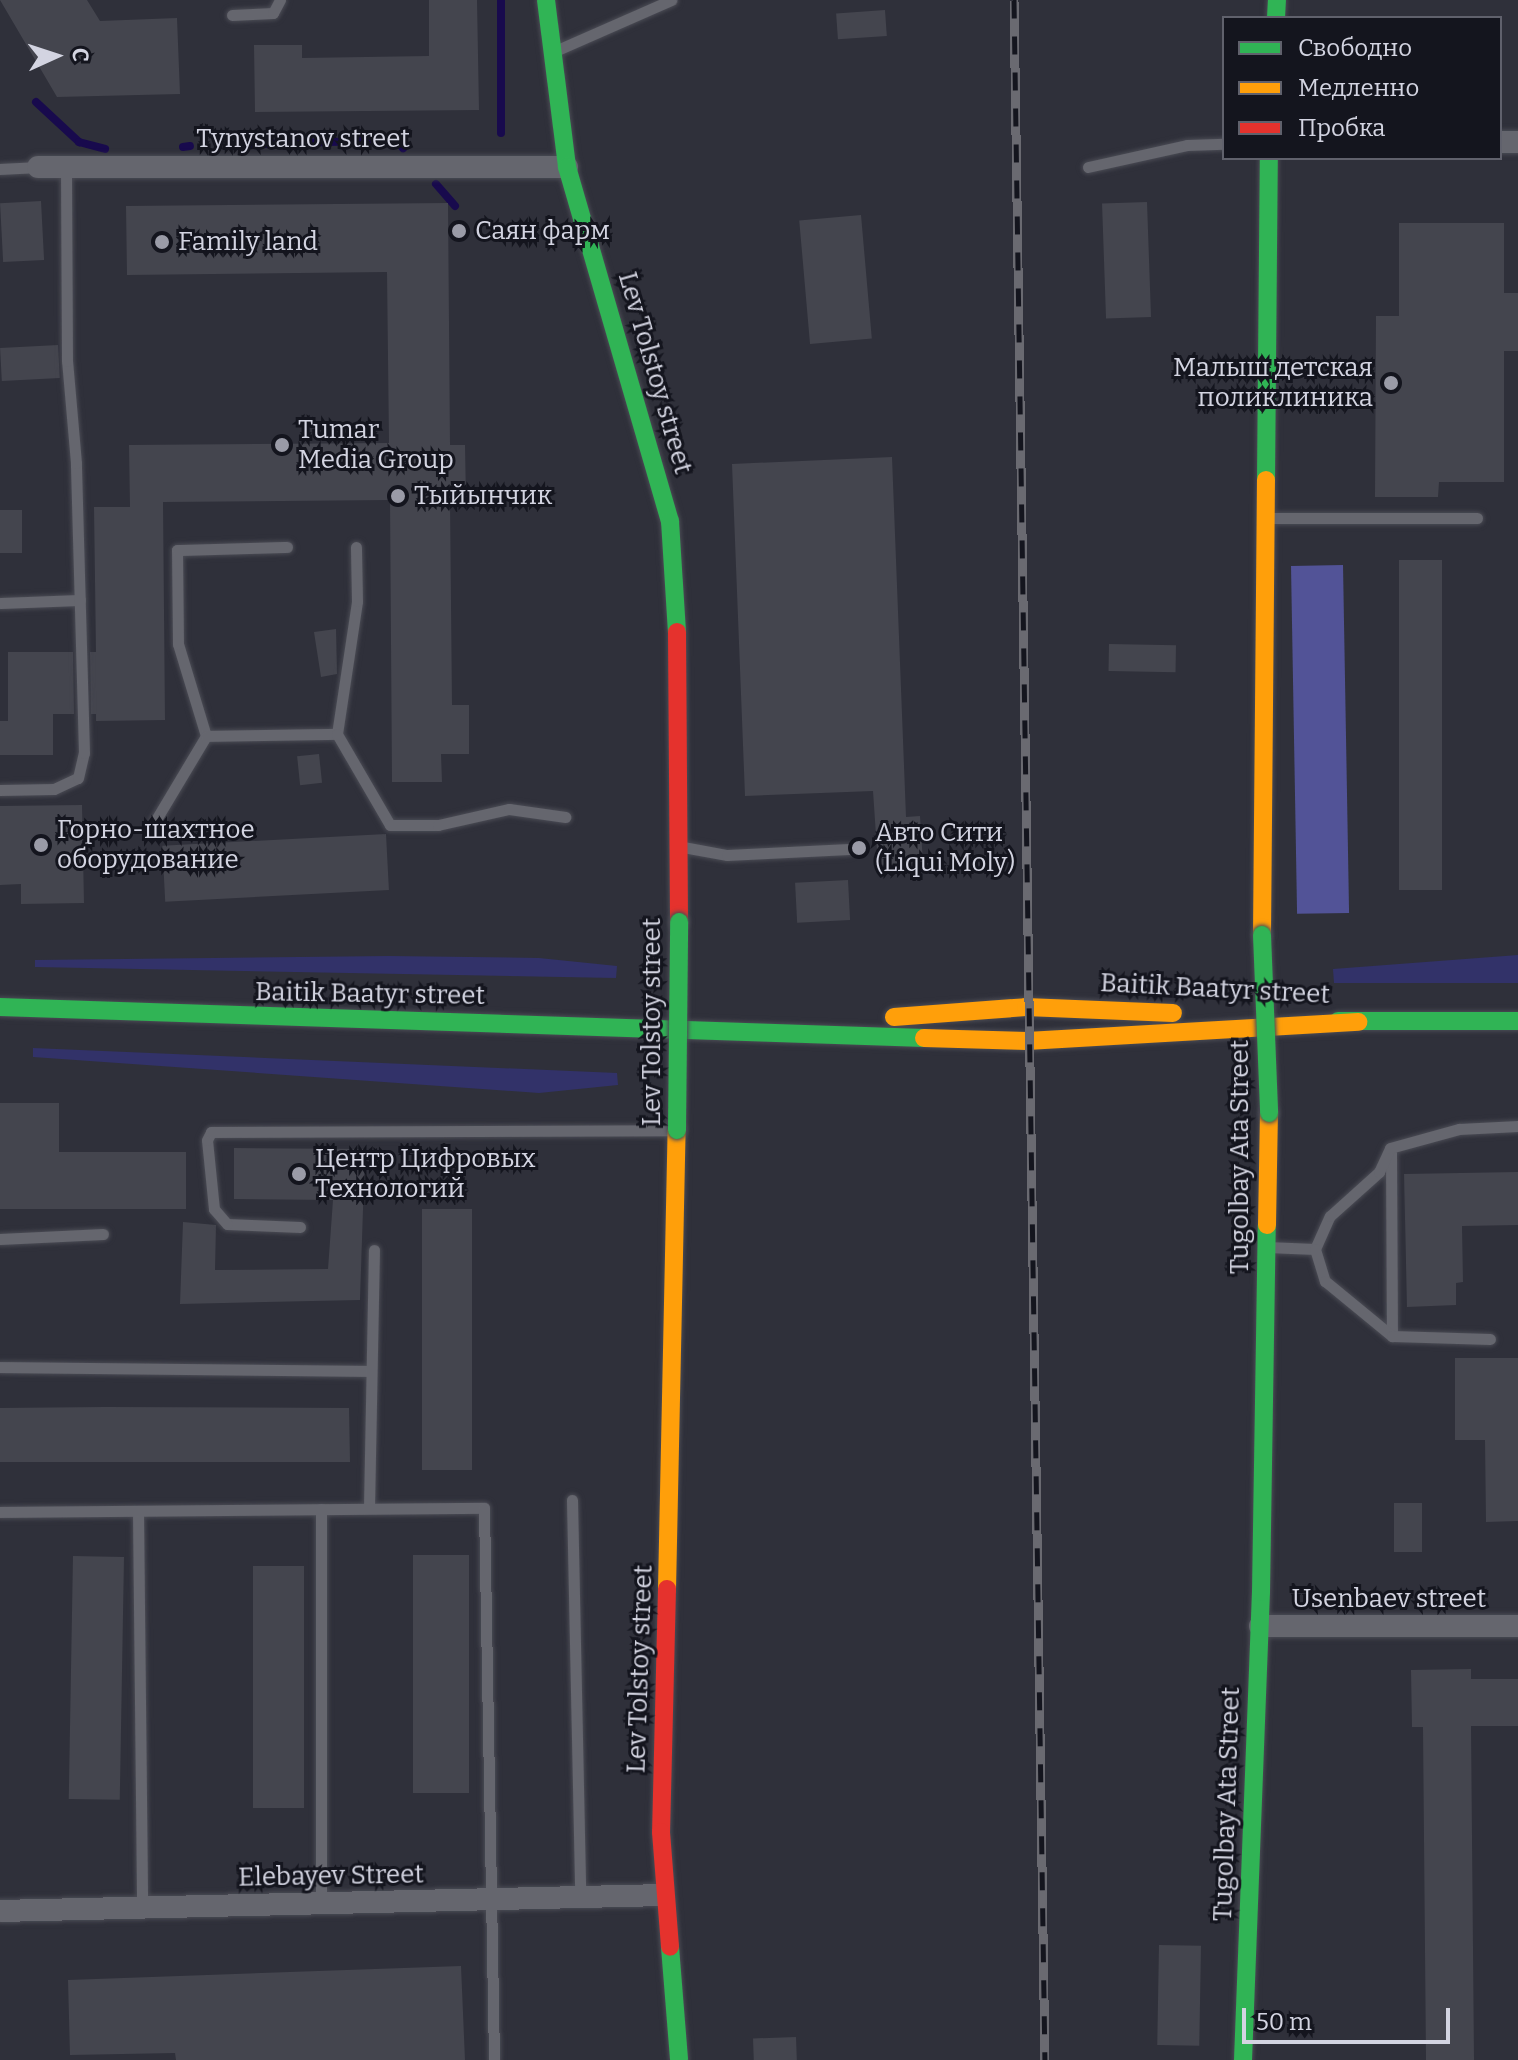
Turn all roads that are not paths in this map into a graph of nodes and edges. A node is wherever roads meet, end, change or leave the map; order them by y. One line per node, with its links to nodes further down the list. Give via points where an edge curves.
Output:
1 (280, 0): 4 (lane, via 273,13)
2 (546, 0): 5 (main road, Lev Tolstoy street)
3 (671, 0): 5 (lane)
4 (232, 15)
5 (550, 53): 10 (main road, Lev Tolstoy street)
6 (1222, 144): 11 (lane, via 1187,145)
7 (1269, 160): 13 (main road, Tugolbay Ata Street)
8 (38, 167): 9 (street, Tynystanov street); 12 (lane)
9 (66, 167): 10 (street, Tynystanov street); 17 (lane, via 67,361)
10 (567, 167): 24 (main road, Lev Tolstoy street, via 670,521 680,685)
11 (1088, 167)
12 (0, 169)
13 (1264, 518): 14 (lane); 36 (main road, Tugolbay Ata Street, bridge)
14 (1477, 518)
15 (287, 547): 20 (lane, via 177,550 178,644)
16 (356, 547): 19 (lane, via 357,601)
17 (80, 600): 18 (lane); 21 (lane, via 84,753 78,778 54,789)
18 (0, 603)
19 (337, 734): 20 (lane); 22 (lane, via 390,825 438,825 509,809)
20 (206, 736): 23 (lane)
21 (0, 790)
22 (565, 817)
23 (151, 828)
24 (678, 846): 25 (lane, via 727,855); 31 (main road, Lev Tolstoy street, bridge)
25 (849, 849)
26 (0, 1007): 29 (main road, Baitik Baatyr street, via 329,1022)
27 (1518, 1021): 28 (main road)
28 (1358, 1022): 29 (main road, Baitik Baatyr street, via 1027,1041); 29 (main road, Baitik Baatyr street, via 1026,1007)
29 (738, 1029)
30 (1518, 1126): 32 (lane, via 1459,1129)
31 (677, 1130): 33 (lane, via 211,1132 207,1140 214,1209 227,1224); 50 (main road, Lev Tolstoy street)
32 (1390, 1148): 37 (lane, via 1379,1172 1330,1216); 39 (lane)
33 (300, 1227)
34 (103, 1234): 35 (lane)
35 (0, 1239)
36 (1267, 1247): 37 (lane); 48 (main road, Tugolbay Ata Street)
37 (1315, 1249): 39 (lane, via 1325,1281)
38 (374, 1250): 42 (lane)
39 (1392, 1336): 40 (lane)
40 (1490, 1339)
41 (0, 1367): 42 (lane)
42 (370, 1371): 44 (lane)
43 (572, 1500): 51 (lane)
44 (369, 1508): 45 (lane); 52 (lane, via 484,1508)
45 (321, 1509): 46 (lane); 53 (lane)
46 (138, 1511): 47 (lane); 54 (lane)
47 (0, 1512)
48 (1260, 1626): 49 (street, Usenbaev street); 58 (main road, Tugolbay Ata Street)
49 (1518, 1626)
50 (663, 1895): 51 (street, Elebayev Street); 57 (main road, Lev Tolstoy street)
51 (580, 1899): 52 (street, Elebayev Street)
52 (489, 1901): 53 (street, Elebayev Street); 56 (lane)
53 (321, 1904): 54 (street, Elebayev Street)
54 (142, 1908): 55 (street, Elebayev Street)
55 (0, 1911)
56 (494, 2060)
57 (679, 2060)
58 (1243, 2060)

